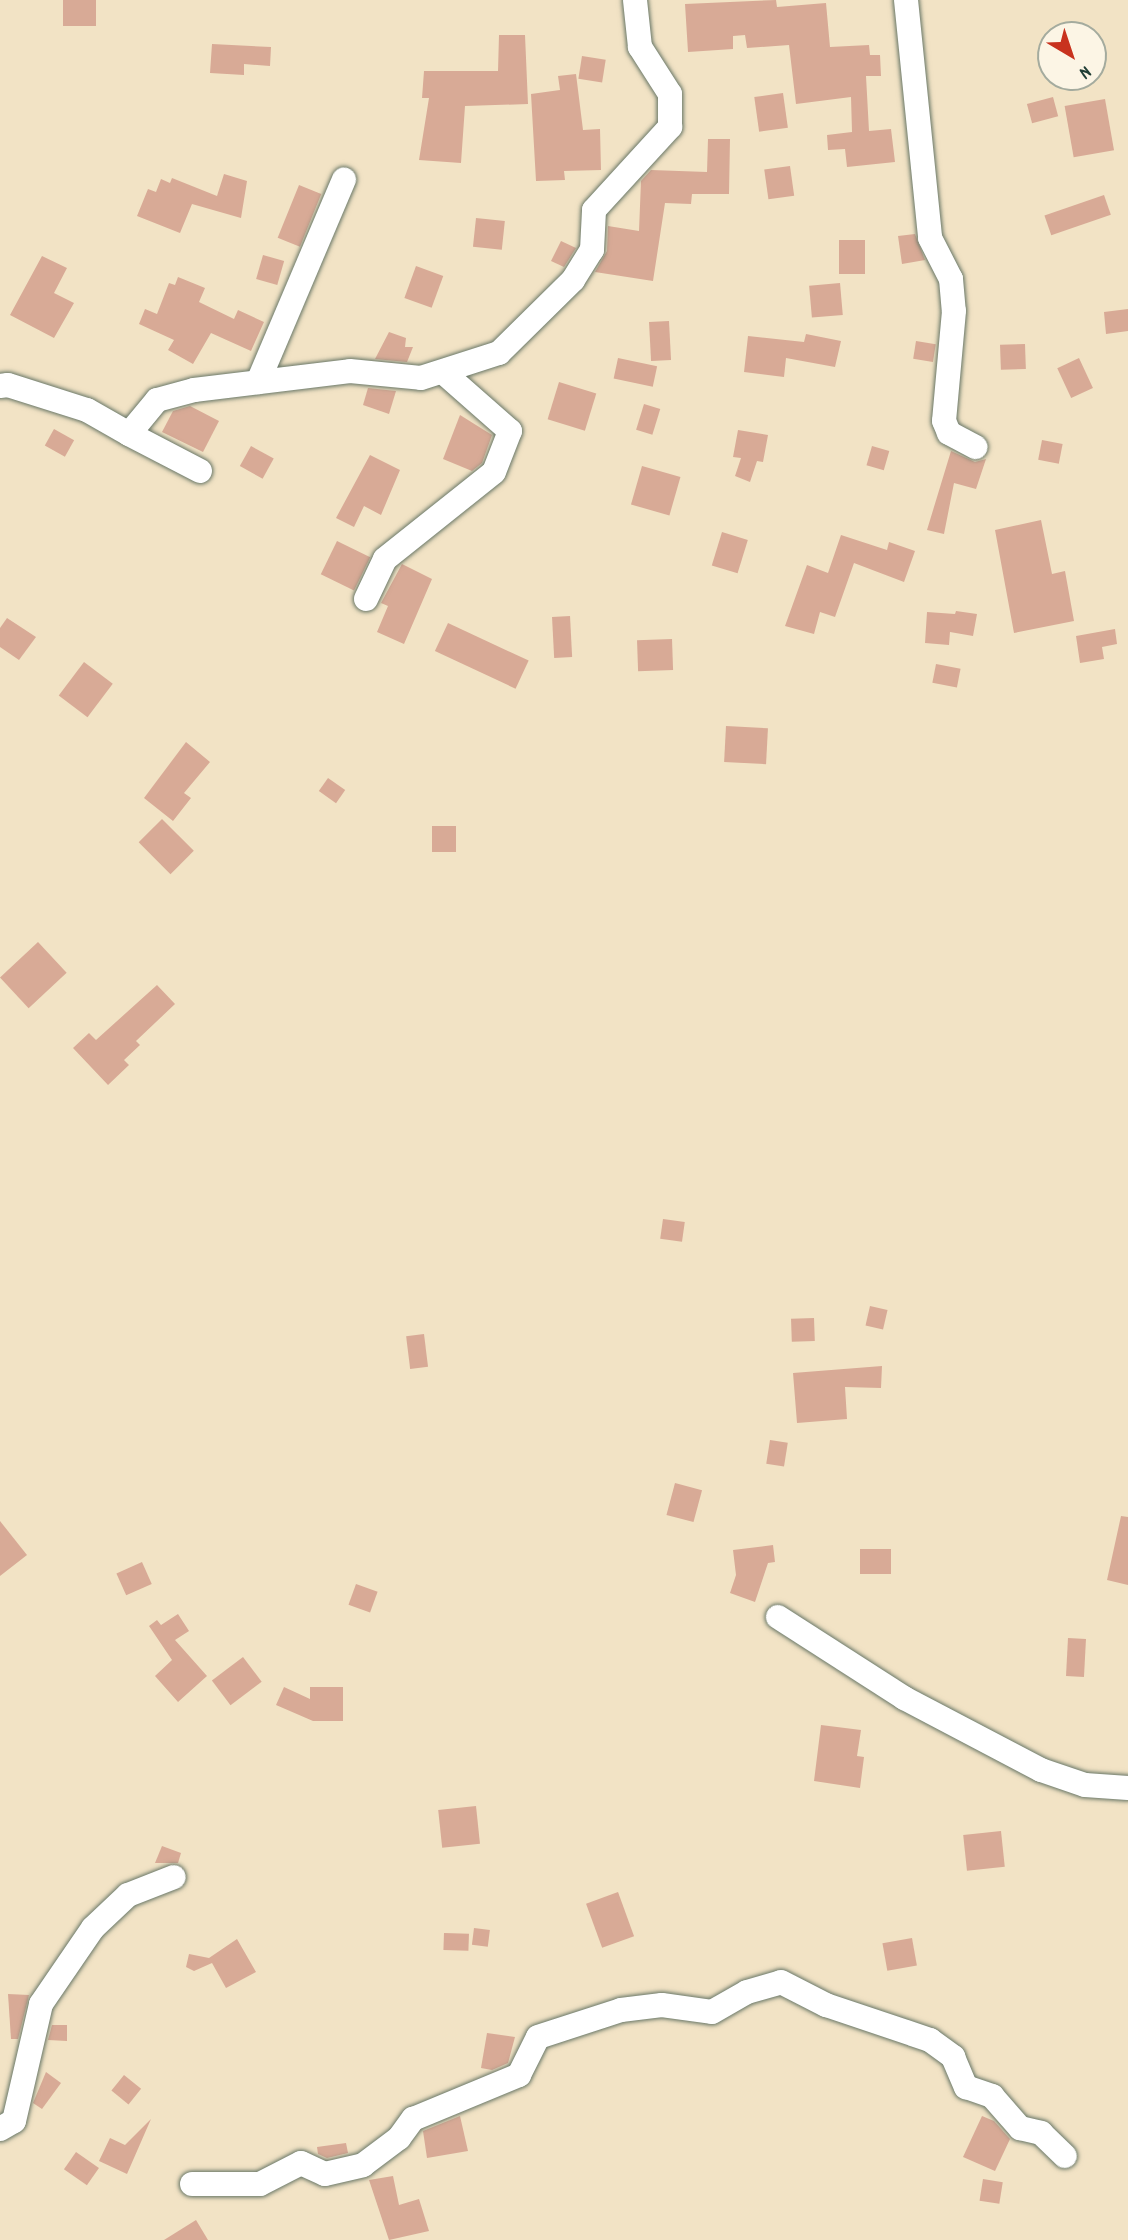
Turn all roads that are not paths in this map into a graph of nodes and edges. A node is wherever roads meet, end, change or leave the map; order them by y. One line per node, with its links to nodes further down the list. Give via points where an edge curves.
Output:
1 (635, 0): 4 (street, via 640,47 670,94 670,127 594,210 592,250 573,280 499,353)
2 (905, 0): 8 (street, via 930,238 951,279 954,312 944,421 949,433)
3 (344, 179): 5 (street)
4 (443, 372): 5 (street, via 421,378 350,370); 10 (street, via 510,432 494,472 385,559)
5 (258, 382): 7 (street, via 157,400)
6 (0, 386): 7 (street, via 88,411)
7 (129, 434): 9 (street)
8 (975, 447)
9 (200, 471)
10 (366, 599)
11 (778, 1617): 12 (street, via 904,1698 1041,1770 1085,1785)
12 (1128, 1788)
13 (174, 1877): 14 (street, via 128,1895 93,1928 41,2004 14,2121)
14 (0, 2129)
15 (1065, 2156): 16 (street, via 1041,2133 1020,2128 992,2096 966,2087 953,2057 930,2040 826,2005 781,1982 747,1992 712,2012 662,2005 621,2010 538,2037 519,2075 413,2119 399,2137 362,2165 325,2174 302,2163 260,2184)
16 (192, 2184)

